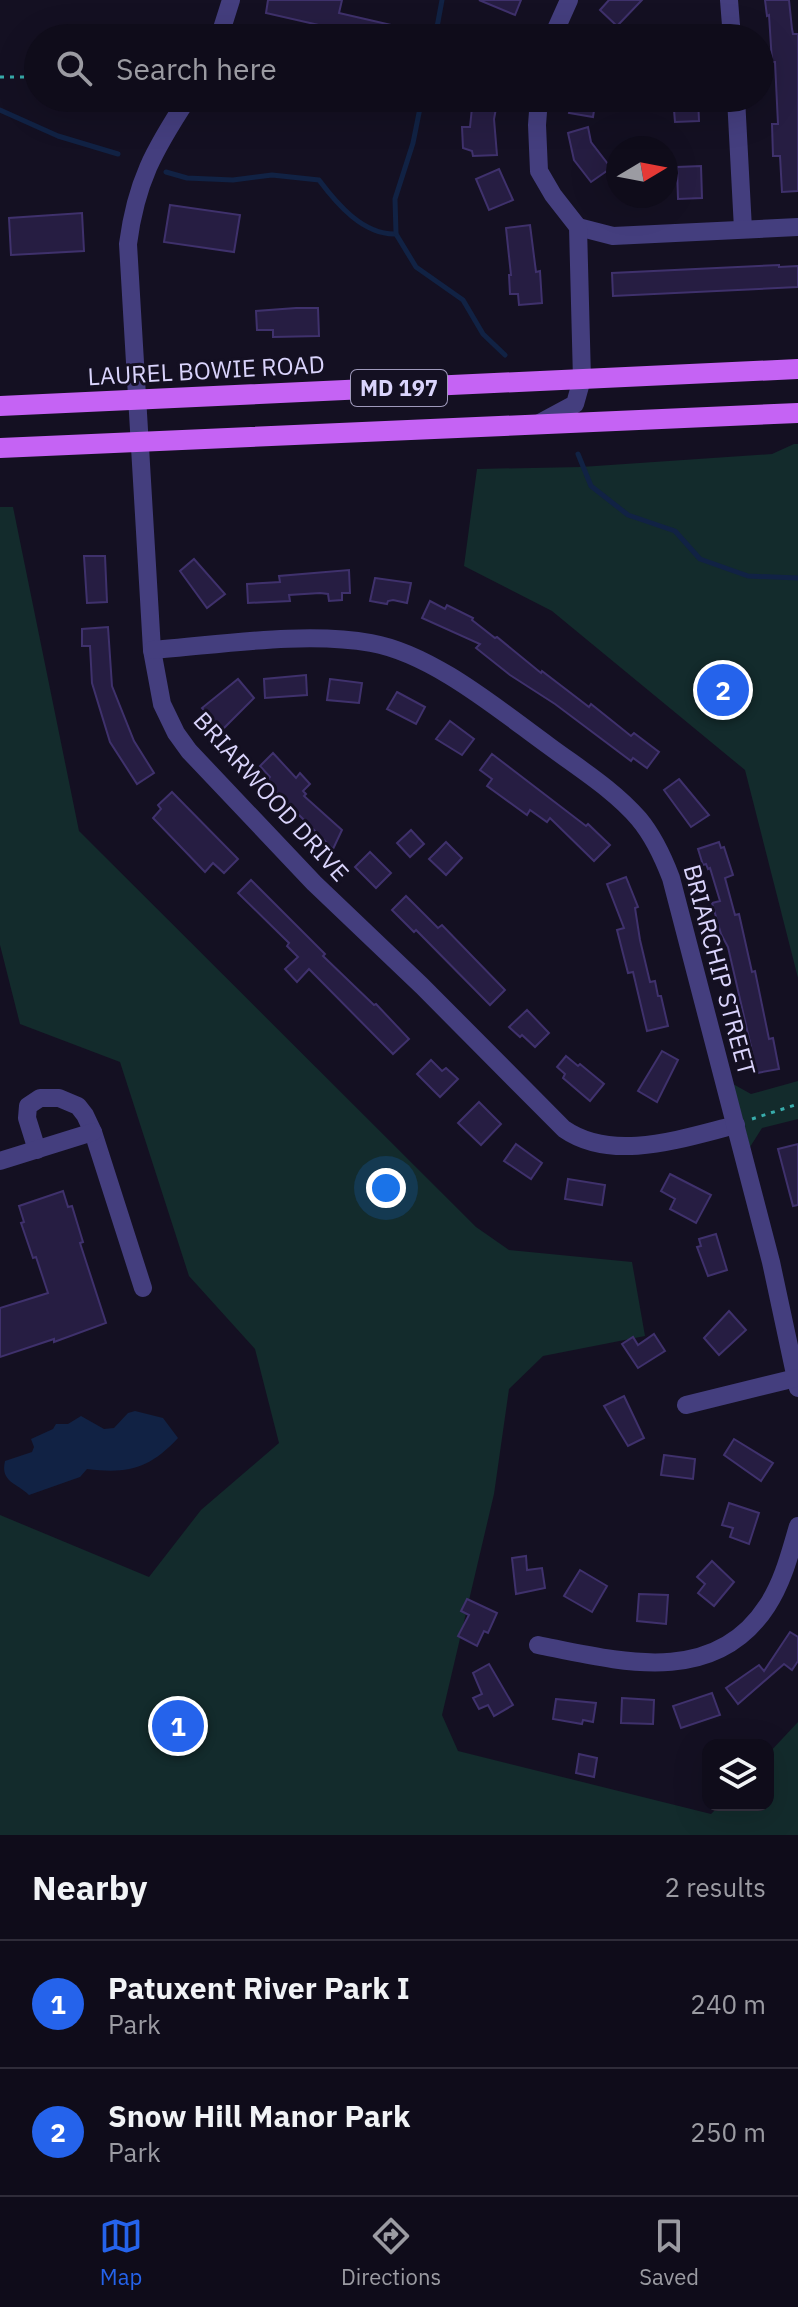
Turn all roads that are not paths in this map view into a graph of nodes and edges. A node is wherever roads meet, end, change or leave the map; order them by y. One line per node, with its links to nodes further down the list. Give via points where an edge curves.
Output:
1 (231, 0): 4 (street)
2 (569, 0): 5 (street)
3 (729, 0): 6 (street)
4 (223, 24)
5 (558, 24)
6 (731, 24)
7 (180, 112): 15 (street, BRIARWOOD DRIVE, via 147,166 131,218 129,293)
8 (538, 112): 10 (street, via 539,171)
9 (737, 112): 12 (street)
10 (578, 227): 12 (street, via 613,236); 14 (street)
11 (798, 227): 12 (street)
12 (743, 229)
13 (798, 369): 14 (main road, LAUREL BOWIE ROAD / MD 197)
14 (582, 379): 15 (main road, LAUREL BOWIE ROAD / MD 197); 18 (street, via 575,404)
15 (136, 400): 16 (main road, LAUREL BOWIE ROAD / MD 197); 19 (street, BRIARWOOD DRIVE)
16 (0, 406)
17 (798, 413): 18 (main road, MD 197)
18 (536, 425): 19 (main road, MD 197)
19 (139, 443): 20 (main road, MD 197); 21 (street, BRIARWOOD DRIVE)
20 (0, 448)
21 (152, 650): 22 (street, BRIARWOOD DRIVE, via 162,704 189,751 314,883 564,1129 592,1143 621,1146); 22 (street, BRIARCHIP STREET, via 331,639 394,649 437,669 603,785 639,819 664,858)
22 (736, 1125): 27 (street, BRIARCHIP STREET)
23 (93, 1132): 24 (street); 24 (street, via 69,1100 40,1098 28,1106 27,1118); 26 (street)
24 (37, 1150): 25 (street)
25 (0, 1161)
26 (143, 1288)
27 (797, 1383): 28 (street)
28 (686, 1405)
29 (798, 1526): 30 (street, via 769,1604 743,1636 723,1649 682,1661 650,1663)
30 (538, 1645)

